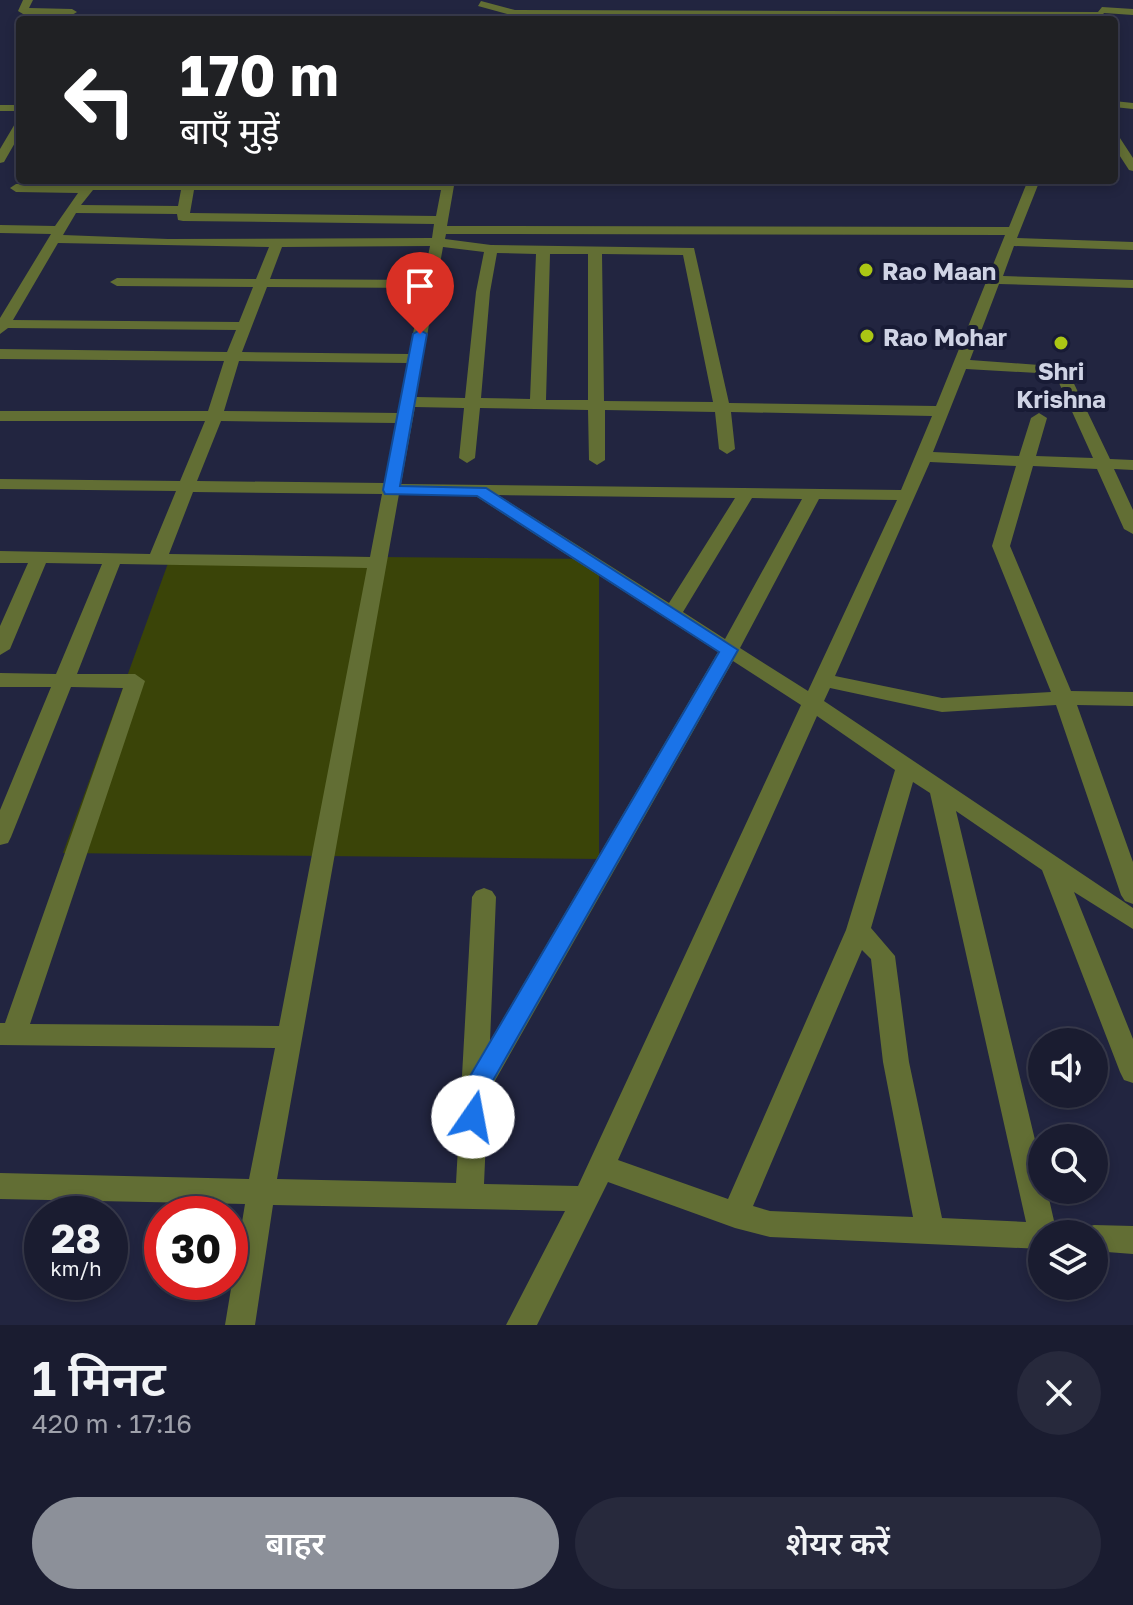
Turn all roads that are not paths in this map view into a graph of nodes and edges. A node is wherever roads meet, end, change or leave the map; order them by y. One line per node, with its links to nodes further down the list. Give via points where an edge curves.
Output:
1 (28, 0): 4 (street, via 23,11)
2 (482, 2): 3 (street, via 515,13)
3 (1102, 11): 5 (street)
4 (72, 12)
5 (1133, 12)
6 (16, 131): 7 (street)
7 (3, 154)
8 (1120, 154): 9 (street)
9 (1133, 167)
10 (361, 184): 14 (street)
11 (448, 184): 19 (street)
12 (1032, 184): 21 (street)
13 (90, 185): 14 (street); 15 (street); 16 (street)
14 (188, 186): 17 (street)
15 (16, 188)
16 (72, 209): 17 (street); 20 (street)
17 (182, 210): 19 (street, via 181,216 189,218)
18 (1, 230): 20 (street)
19 (439, 231): 21 (street); 22 (street); 24 (street); 30 (street)
20 (59, 234): 22 (street); 33 (street)
21 (1011, 236): 23 (street); 27 (street)
22 (277, 243): 29 (street)
23 (1133, 246)
24 (491, 249): 25 (street); 38 (street)
25 (543, 249): 26 (street); 39 (street)
26 (595, 249): 40 (street); 41 (street, via 680,250 693,255)
27 (994, 280): 31 (street); 37 (street)
28 (117, 282): 29 (street)
29 (262, 282): 30 (street); 32 (street)
30 (429, 284): 36 (street)
31 (1133, 284)
32 (245, 326): 33 (street); 35 (street)
33 (2, 327)
34 (0, 354): 35 (street)
35 (233, 356): 36 (street); 45 (street)
36 (415, 359): 42 (street)
37 (960, 364): 43 (street); 52 (street, via 1061,370)
38 (474, 403): 39 (street); 42 (street); 49 (street)
39 (538, 404): 40 (street)
40 (597, 405): 41 (street); 50 (street)
41 (722, 407): 43 (street); 47 (street)
42 (406, 410): 45 (street); 56 (street)
43 (942, 411): 48 (street)
44 (0, 416): 45 (street)
45 (215, 416): 55 (street)
46 (1039, 418): 51 (street)
47 (727, 449)
48 (924, 457): 51 (street); 60 (street)
49 (467, 458)
50 (597, 460)
51 (1028, 463): 52 (street); 73 (street, via 1001,546)
52 (1105, 465): 53 (street); 61 (street)
53 (1133, 465)
54 (0, 484): 55 (street)
55 (185, 487): 56 (street); 65 (street)
56 (391, 490): 57 (street); 66 (street)
57 (480, 491): 58 (street); 67 (street)
58 (747, 493): 59 (street); 67 (street)
59 (813, 494): 60 (street); 69 (street)
60 (908, 495): 72 (street)
61 (1133, 529)
62 (0, 557): 63 (street)
63 (39, 558): 64 (street); 68 (street)
64 (113, 560): 65 (street); 70 (street)
65 (157, 560): 66 (street)
66 (377, 563): 85 (street)
67 (672, 614): 69 (street)
68 (0, 649)
69 (729, 650): 75 (street); 87 (street)
70 (64, 679): 71 (street); 78 (street); 84 (street, via 135,681)
71 (0, 680)
72 (825, 680): 73 (street, via 942,705); 75 (street)
73 (1064, 698): 74 (street); 80 (street)
74 (1133, 699)
75 (814, 704): 76 (street); 88 (street)
76 (907, 767): 77 (street); 83 (street)
77 (940, 789): 79 (street); 94 (street)
78 (0, 837)
79 (1051, 864): 82 (street); 86 (street)
80 (1133, 895)
81 (484, 897): 87 (street)
82 (1133, 920)
83 (858, 930): 93 (street); 95 (street, via 883,956 896,1062)
84 (7, 1034): 85 (street)
85 (289, 1037): 90 (street)
86 (1133, 1072)
87 (475, 1090): 91 (street)
88 (601, 1167): 92 (street); 93 (street)
89 (0, 1186): 90 (street)
90 (261, 1190): 91 (street); 99 (street)
91 (469, 1197): 92 (street)
92 (586, 1199): 100 (street)
93 (735, 1215): 95 (street, via 818,1228)
94 (1039, 1220)
95 (930, 1231): 96 (street)
96 (1028, 1234)
97 (1108, 1239): 98 (street)
98 (1133, 1240)
99 (240, 1325)
100 (521, 1325)

